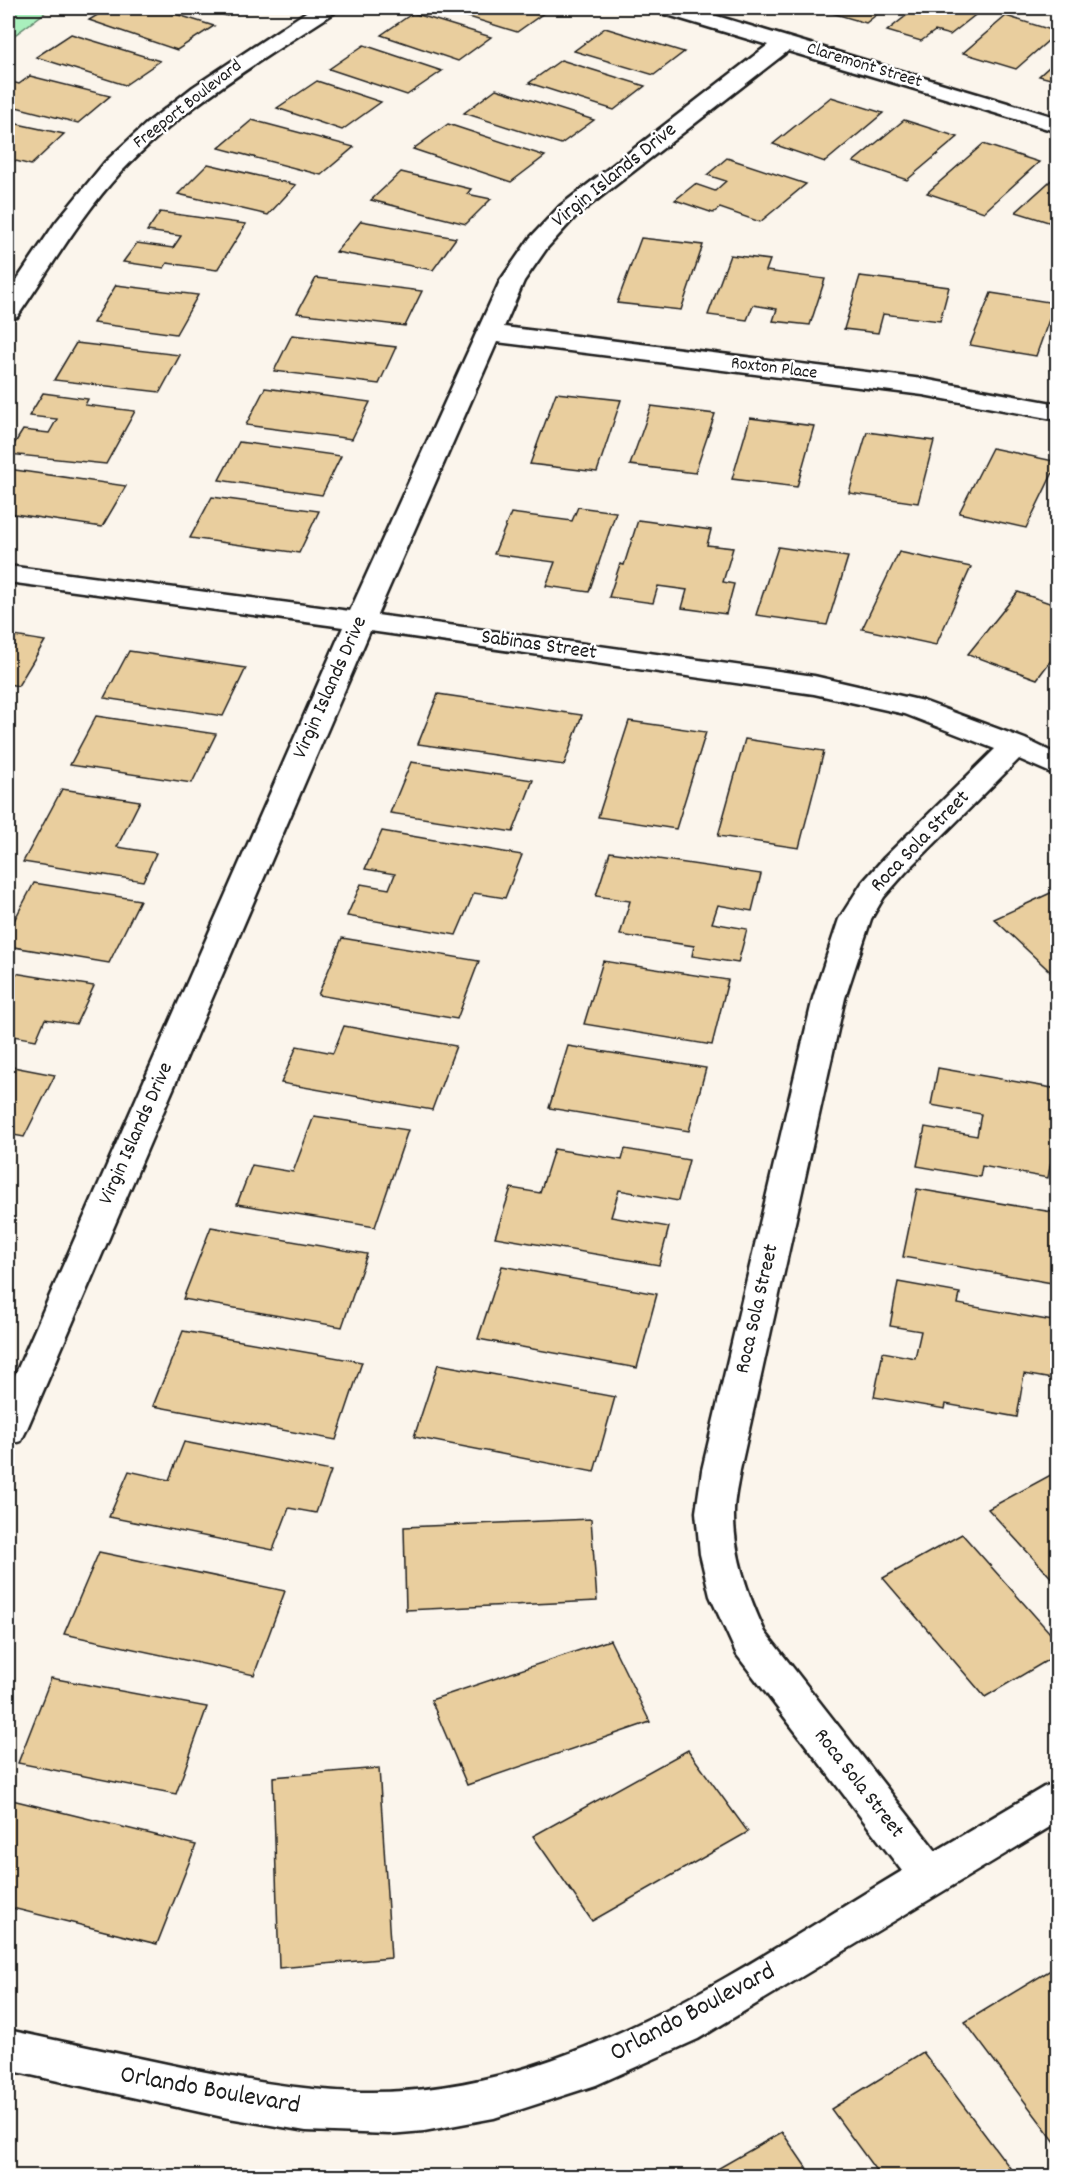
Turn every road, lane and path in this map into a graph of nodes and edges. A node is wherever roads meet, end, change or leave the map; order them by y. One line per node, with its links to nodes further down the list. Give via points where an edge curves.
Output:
1 (326, 8): 5 (street, Freeport Boulevard, via 199,92 129,150 55,238)
2 (669, 8): 3 (street, Claremont Street)
3 (785, 42): 4 (street, Claremont Street); 6 (street, Virgin Islands Drive, via 560,219 526,259)
4 (1058, 125)
5 (8, 312)
6 (489, 333): 7 (street, Roxton Place, via 923,387); 9 (street, Virgin Islands Drive)
7 (1058, 412)
8 (8, 574): 9 (street, Sabinas Street)
9 (360, 621): 10 (street, Sabinas Street, via 814,685 913,707); 12 (street, Virgin Islands Drive)
10 (1015, 746): 11 (street, Sabinas Street); 14 (street, Roca Sola Street, via 895,865 855,919 827,1010 721,1470 716,1512 719,1554 729,1596 751,1643)
11 (1058, 767)
12 (8, 1431)
13 (1058, 1800): 14 (street, Orlando Boulevard)
14 (930, 1876): 15 (street, Orlando Boulevard, via 661,2036 508,2094 446,2107 388,2113 283,2107)
15 (8, 2050)

